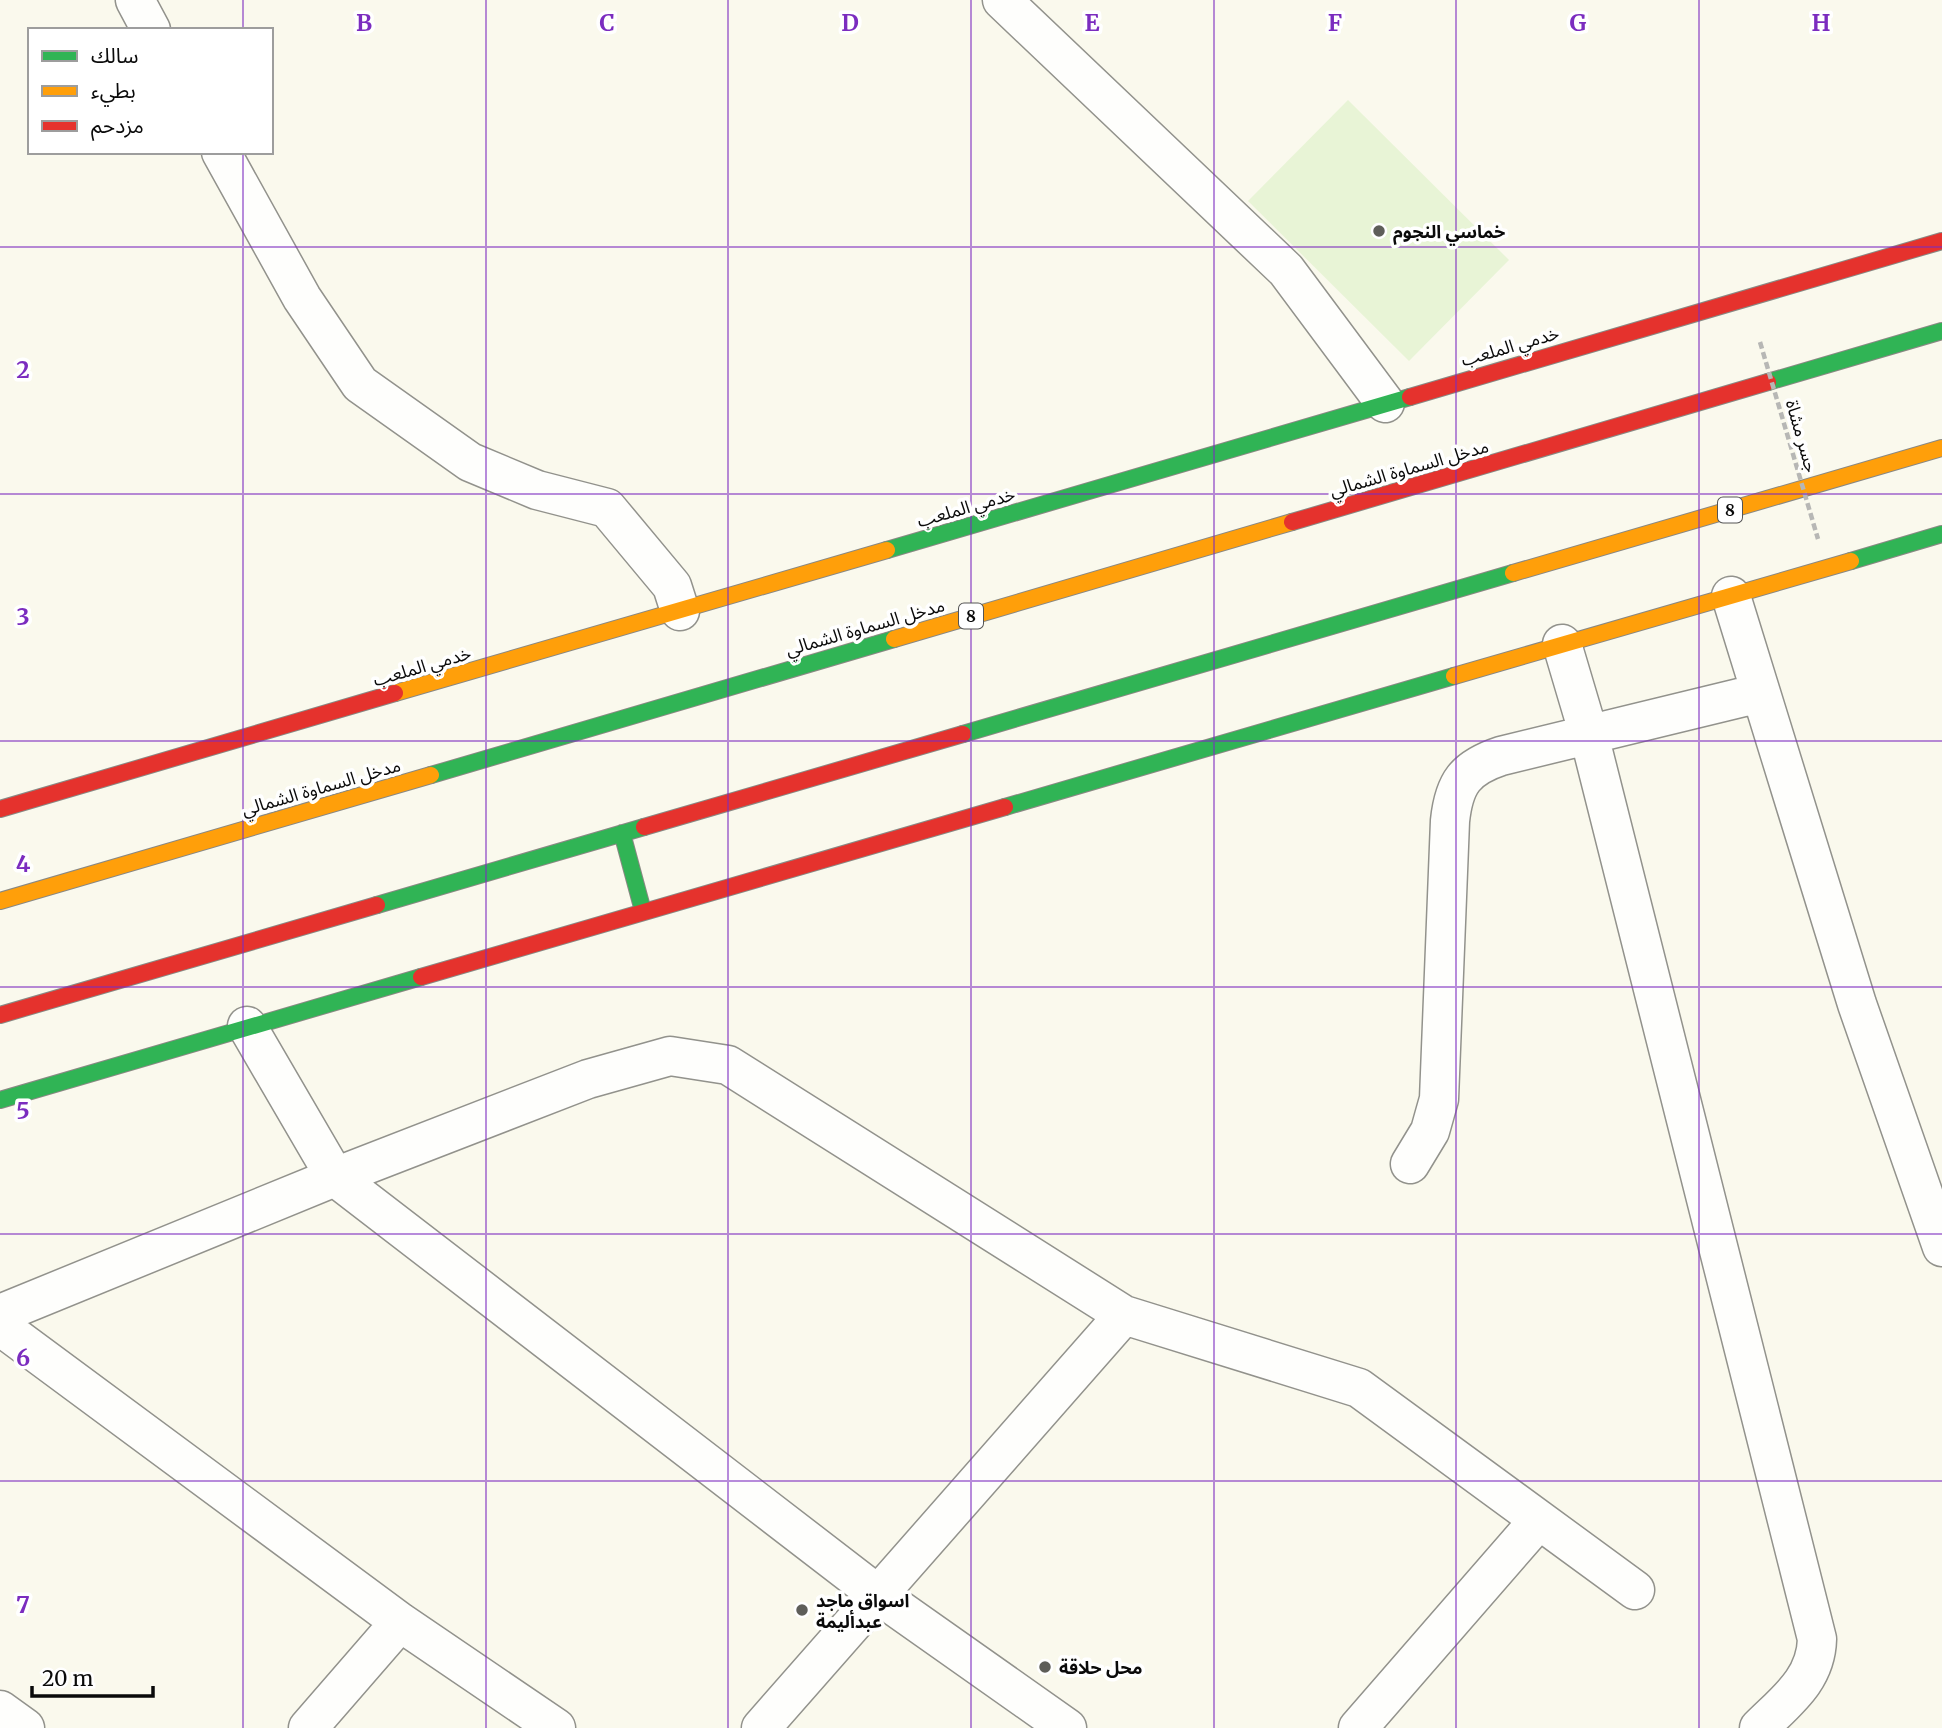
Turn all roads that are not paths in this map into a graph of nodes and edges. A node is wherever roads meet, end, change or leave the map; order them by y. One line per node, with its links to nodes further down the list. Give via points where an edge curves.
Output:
1 (135, 0): 3 (street)
2 (1002, 0): 7 (street, via 1286,270)
3 (150, 28)
4 (222, 154): 11 (street, via 302,298 360,384 470,462 537,491 607,508 672,586)
5 (1942, 241): 7 (main road, خدمي الملعب)
6 (1942, 331): 17 (main road, مدخل السماوة الشمالي / 8)
7 (1385, 403): 11 (main road, خدمي الملعب)
8 (1942, 449): 16 (main road, 8)
9 (1942, 534): 10 (main road)
10 (1731, 596): 12 (main road); 13 (street)
11 (680, 611): 15 (main road, خدمي الملعب)
12 (1562, 644): 14 (street); 18 (main road)
13 (1760, 693): 14 (street); 24 (street, via 1857,1004)
14 (1590, 735): 22 (street, via 1480,763 1462,778 1452,798 1439,1099 1430,1131); 37 (street, via 1817,1639 1813,1669 1805,1682)
15 (0, 809)
16 (622, 833): 18 (main road); 19 (main road, 8)
17 (0, 901)
18 (643, 911): 20 (main road)
19 (0, 1015)
20 (247, 1026): 21 (main road); 23 (street)
21 (0, 1100)
22 (1410, 1164)
23 (335, 1177): 25 (street); 26 (street, via 588,1079 670,1056 728,1065); 30 (street)
24 (1942, 1247)
25 (0, 1314)
26 (1124, 1315): 28 (street, via 1359,1388); 30 (street)
27 (0, 1326): 31 (street)
28 (1538, 1521): 29 (street); 36 (street)
29 (1635, 1590)
30 (877, 1594): 34 (street); 35 (street)
31 (400, 1622): 32 (street); 33 (street)
32 (308, 1728)
33 (556, 1728)
34 (761, 1728)
35 (1067, 1728)
36 (1358, 1728)
37 (1759, 1728)

